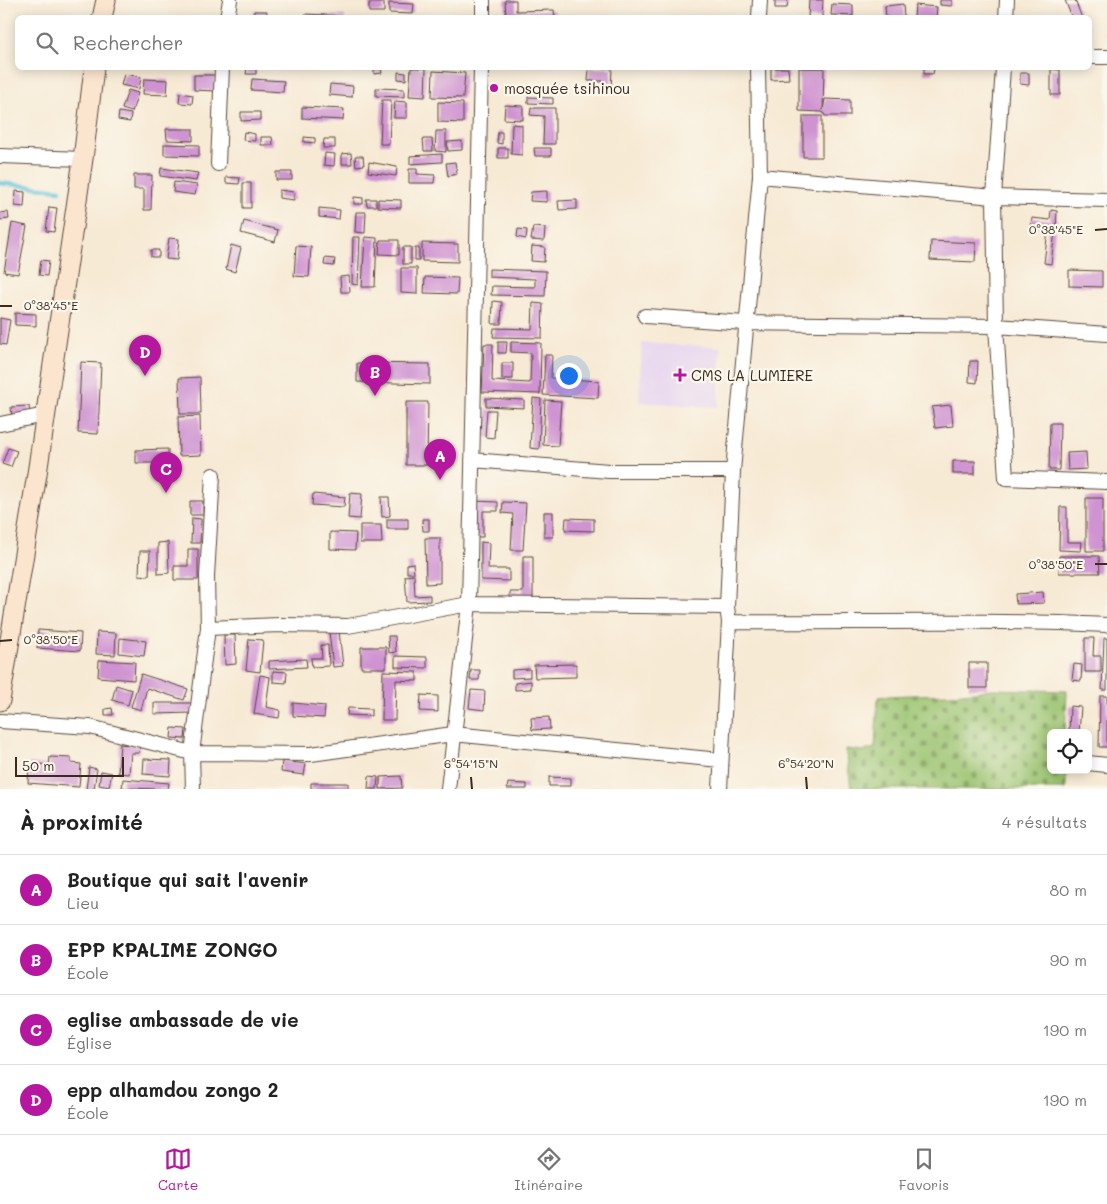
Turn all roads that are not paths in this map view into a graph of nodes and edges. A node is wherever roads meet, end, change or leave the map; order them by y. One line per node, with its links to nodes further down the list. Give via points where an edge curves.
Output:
1 (106, 0): 6 (street)
2 (230, 0): 7 (street)
3 (483, 0): 8 (street)
4 (760, 0): 9 (street)
5 (1007, 0): 10 (street)
6 (103, 15)
7 (228, 15)
8 (483, 15)
9 (759, 15)
10 (1006, 15)
11 (1092, 57): 12 (street)
12 (1107, 58)
13 (94, 70): 19 (street)
14 (222, 70): 20 (street)
15 (482, 70): 30 (street)
16 (758, 70): 21 (street)
17 (1003, 70): 22 (street)
18 (0, 156): 19 (street)
19 (83, 159): 28 (street)
20 (218, 164)
21 (760, 176): 22 (street); 25 (street)
22 (994, 197): 23 (street); 26 (street)
23 (1107, 200)
24 (645, 316): 25 (street)
25 (745, 323): 26 (street); 31 (street)
26 (996, 326): 27 (street); 33 (street, via 1006,478)
27 (1107, 334)
28 (45, 415): 29 (street); 39 (street)
29 (0, 424)
30 (472, 460): 31 (street, via 609,471); 34 (street)
31 (733, 471): 35 (street)
32 (213, 475): 38 (street, via 207,576)
33 (1107, 482)
34 (469, 604): 35 (street); 38 (street, via 348,626); 42 (street)
35 (727, 607): 36 (street)
36 (729, 622): 37 (street); 44 (street)
37 (1107, 624)
38 (208, 628): 43 (street)
39 (3, 676): 40 (street)
40 (0, 701)
41 (0, 721): 43 (street, via 90,727)
42 (453, 734): 43 (street, via 311,754); 44 (street); 48 (street)
43 (192, 753): 47 (street)
44 (720, 760): 49 (street)
45 (1092, 763): 46 (street)
46 (1107, 765)
47 (192, 786)
48 (448, 789)
49 (720, 789)

